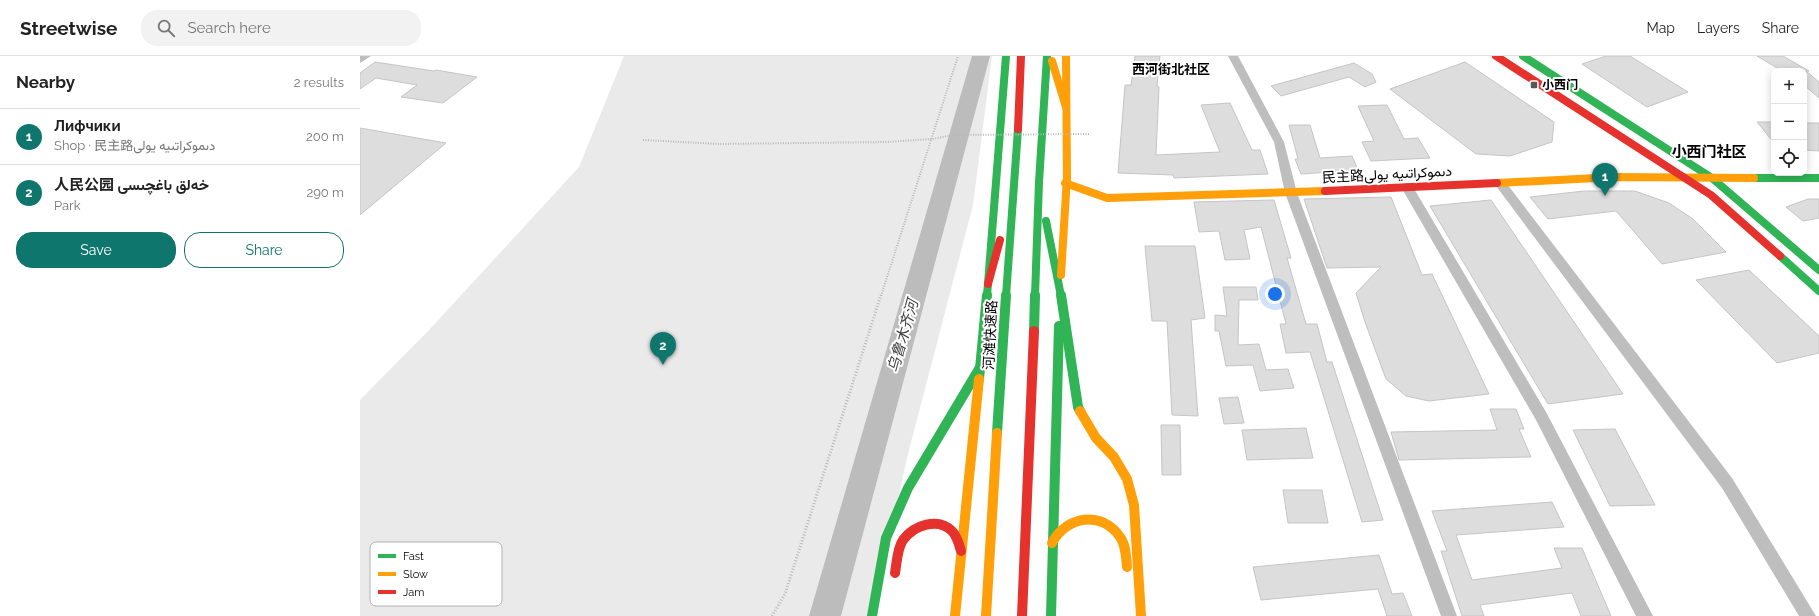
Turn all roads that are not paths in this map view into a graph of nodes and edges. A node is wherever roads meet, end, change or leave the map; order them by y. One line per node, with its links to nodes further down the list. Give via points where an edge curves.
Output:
1 (366, 56): 10 (street)
2 (1006, 56): 22 (main road)
3 (1021, 56): 20 (main road, 河滩快速路, via 1020,108)
4 (1047, 56): 15 (main road)
5 (1051, 56): 11 (main road)
6 (1066, 56): 11 (main road)
7 (1233, 56): 19 (street, via 1279,142)
8 (1496, 56): 12 (main road)
9 (1523, 56): 13 (main road)
10 (360, 60)
11 (1066, 108): 16 (main road)
12 (1687, 178): 13 (main road, 民主路دىموكراتىيە يولى); 17 (main road, 民主路دىموكراتىيە يولى, via 1616,177); 24 (main road, via 1711,194)
13 (1712, 178): 14 (main road, 民主路دىموكراتىيە يولى); 21 (main road)
14 (1819, 178)
15 (1039, 182): 23 (main road); 33 (main road)
16 (1065, 183): 19 (main road, 民主路دىموكراتىيە يولى, via 1107,198); 23 (main road)
17 (1500, 183): 18 (main road, 民主路دىموكراتىيە يولى); 38 (street, via 1727,483)
18 (1407, 187): 19 (main road, 民主路دىموكراتىيە يولى); 37 (street, via 1541,416)
19 (1291, 193): 36 (street)
20 (1012, 194): 22 (main road); 32 (main road, 河滩快速路)
21 (1819, 270)
22 (988, 284): 25 (main road)
23 (1060, 290): 26 (main road); 35 (main road, via 1078,407 1096,438 1114,457 1134,505)
24 (1819, 291)
25 (979, 369): 27 (main road); 30 (main road, via 908,488 892,524 886,538)
26 (1052, 543): 29 (main road, via 1058,532 1078,520 1102,522 1120,537); 34 (main road)
27 (961, 551): 28 (main road, via 956,533 948,527 929,523 919,526 903,540); 31 (main road)
28 (894, 579)
29 (1128, 580)
30 (872, 616)
31 (955, 616)
32 (986, 616)
33 (1022, 616)
34 (1051, 616)
35 (1141, 616)
36 (1449, 616)
37 (1645, 616)
38 (1808, 616)

